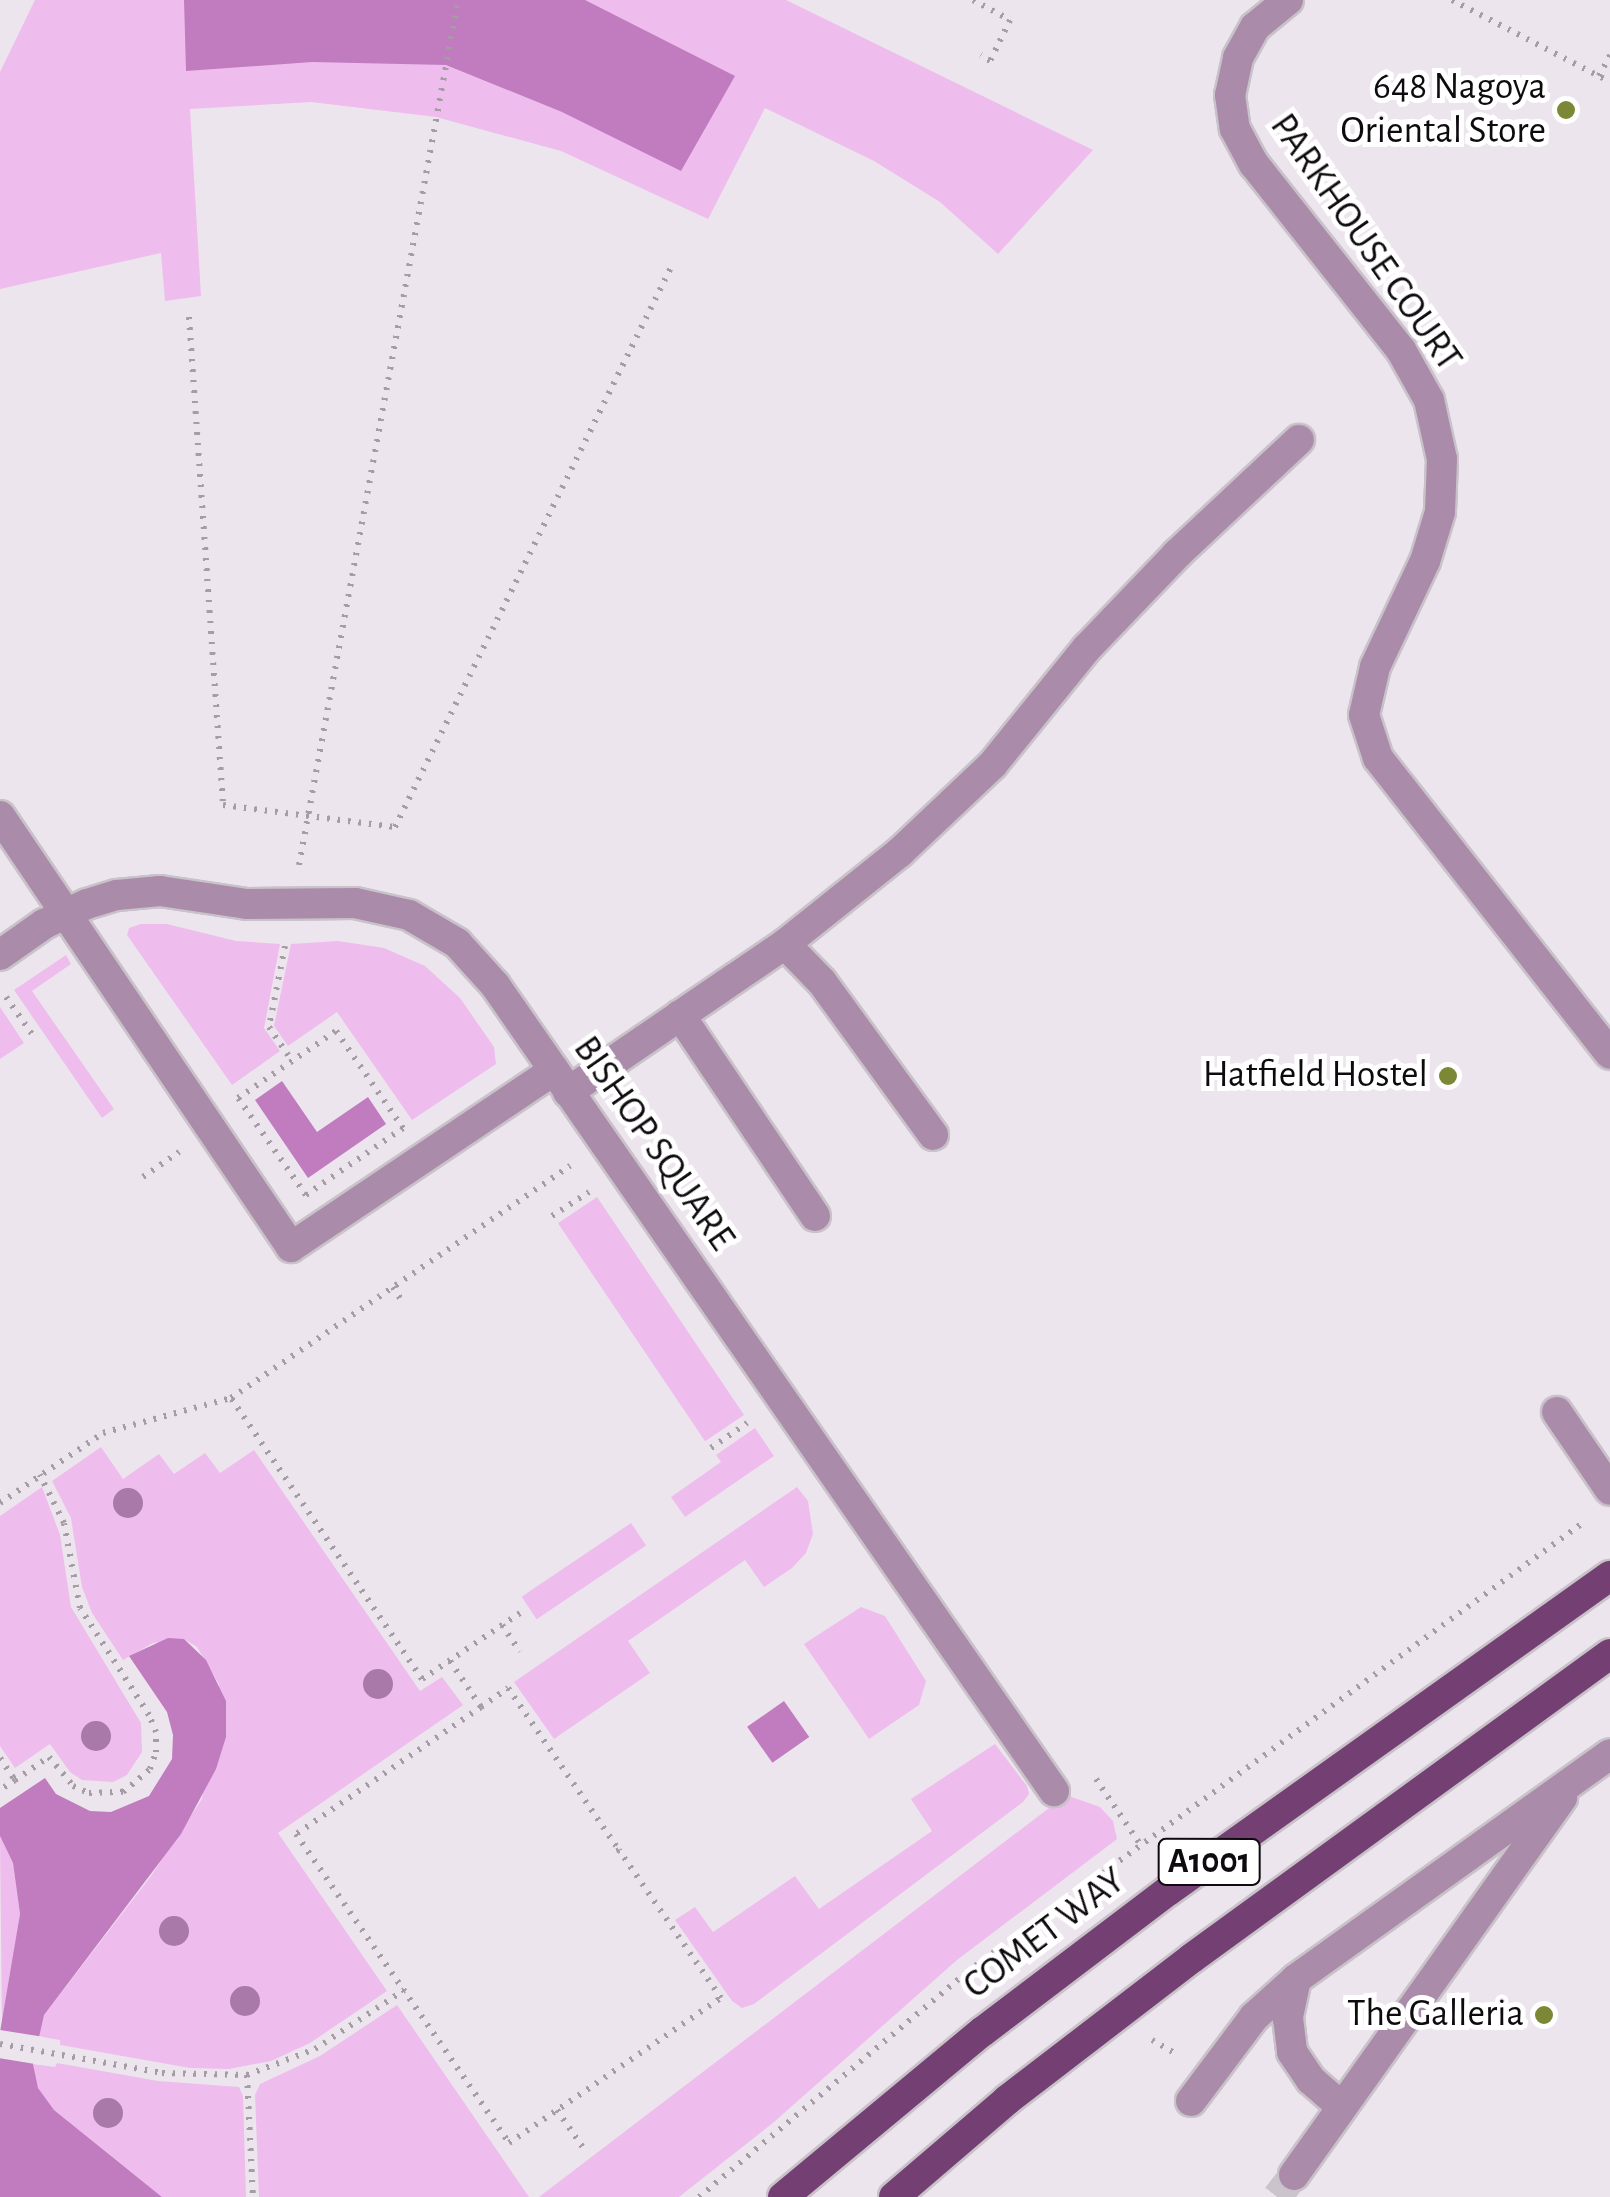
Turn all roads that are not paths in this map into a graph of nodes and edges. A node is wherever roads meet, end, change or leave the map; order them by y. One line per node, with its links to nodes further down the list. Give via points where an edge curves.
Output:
1 (1288, 0): 8 (street, PARKHOUSE COURT, via 1256,27 1238,58 1230,94 1235,130 1254,164 1402,350 1428,400 1442,459 1440,512 1425,561 1375,667 1364,715 1378,758)
2 (1299, 440): 5 (street, via 1087,648 993,764 899,853)
3 (0, 816): 4 (street)
4 (64, 914): 6 (street, BISHOP SQUARE); 9 (street, BISHOP SQUARE, via 117,895 160,892 247,904 355,903 408,915 457,943 495,985); 9 (street, via 291,1247)
5 (785, 944): 7 (street); 10 (street, via 822,982)
6 (0, 955)
7 (680, 1016): 9 (street); 11 (street)
8 (1610, 1054)
9 (561, 1081): 18 (street, BISHOP SQUARE)
10 (933, 1135)
11 (814, 1216)
12 (1557, 1412): 13 (street)
13 (1602, 1502)
14 (1610, 1576): 23 (main road, COMET WAY / A1001, via 1168,1891 982,2032)
15 (1610, 1654): 24 (main road, A1001, via 1192,1958)
16 (1610, 1754): 17 (street)
17 (1576, 1779): 19 (street); 21 (street)
18 (1054, 1791)
19 (1296, 1979): 20 (street, via 1254,2017); 21 (street, via 1288,2018 1292,2052)
20 (1191, 2101)
21 (1342, 2107): 22 (street)
22 (1294, 2175)
23 (784, 2197)
24 (894, 2197)

